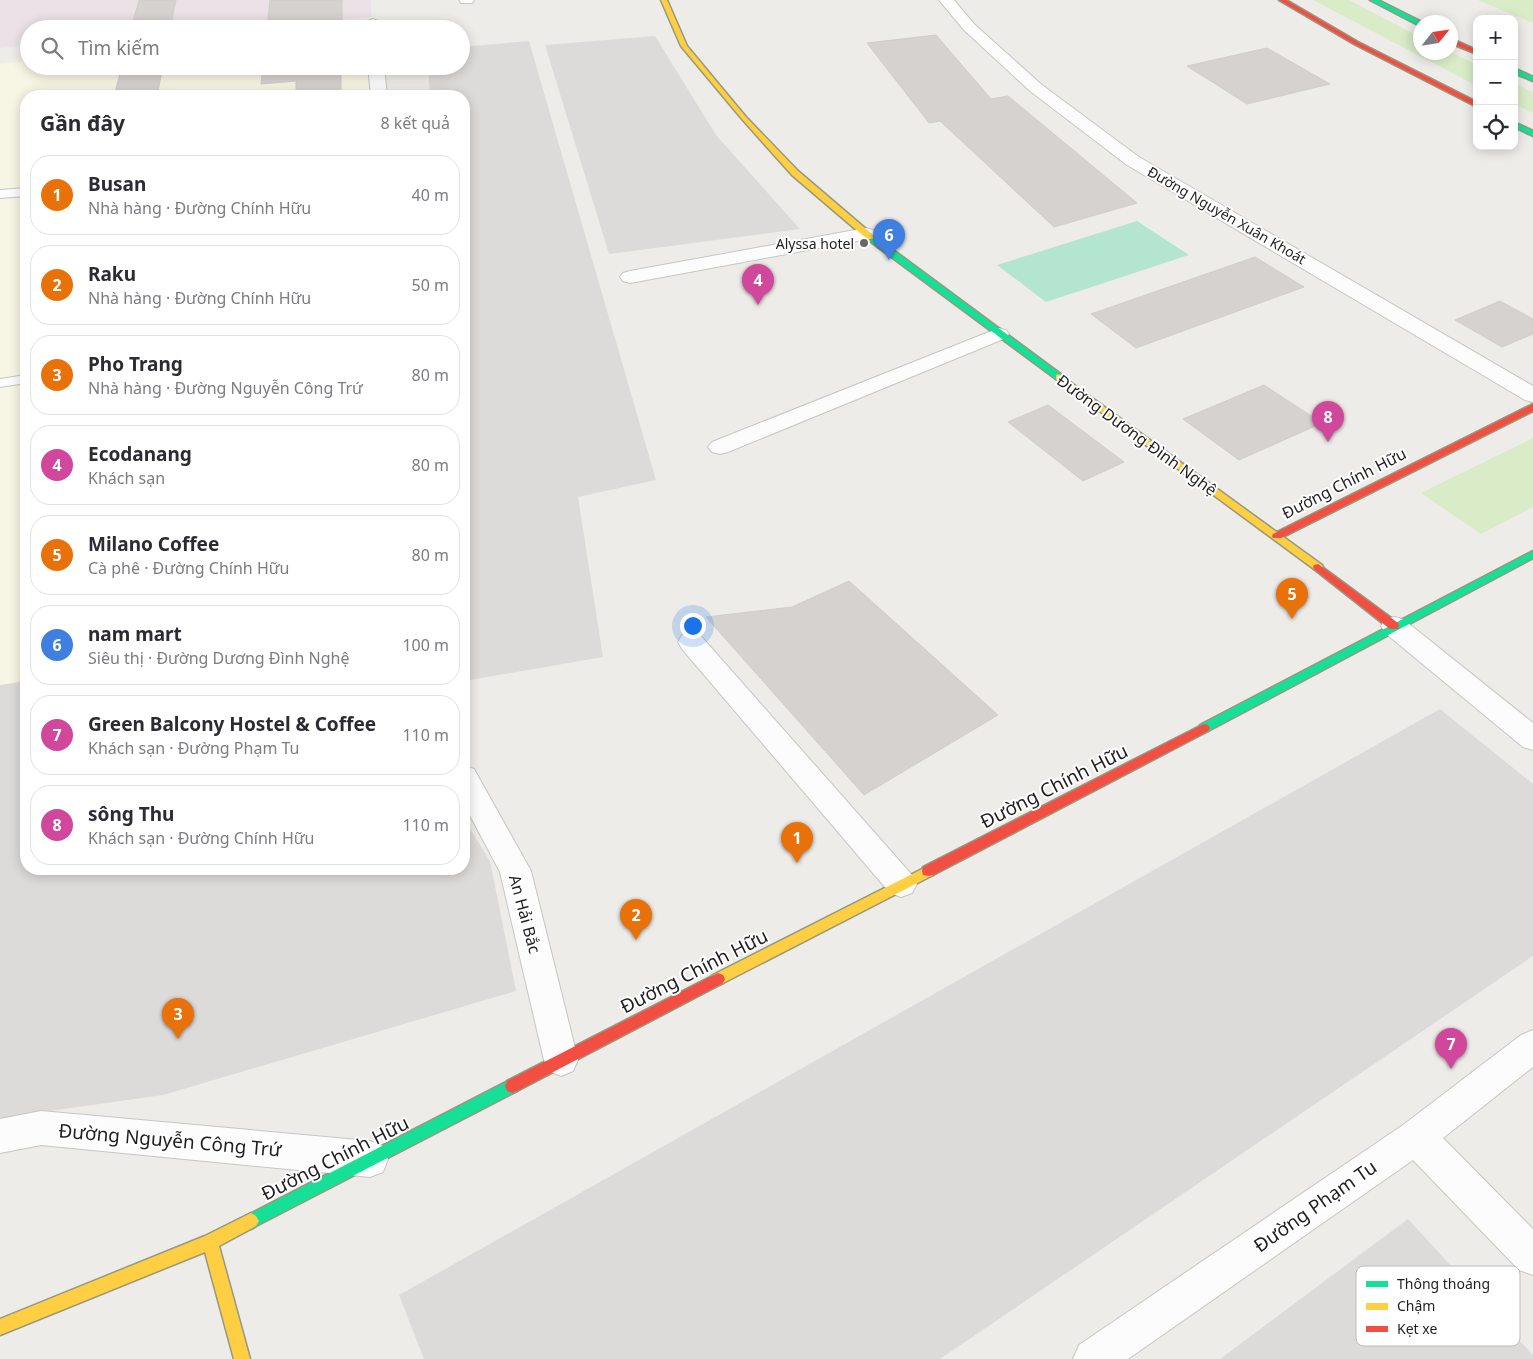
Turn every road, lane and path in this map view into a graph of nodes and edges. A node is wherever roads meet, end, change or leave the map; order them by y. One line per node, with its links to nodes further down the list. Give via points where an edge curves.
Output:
1 (664, 0): 17 (street, Đường Dương Đình Nghệ, via 684,46 744,118 795,173)
2 (946, 0): 22 (street, Đường Nguyễn Xuân Khoát, via 968,27 1036,88 1133,161)
3 (1282, 0): 12 (street, via 1356,43)
4 (1373, 0): 5 (street)
5 (1413, 20)
6 (1458, 44): 7 (street)
7 (1473, 50)
8 (1518, 72): 10 (street)
9 (377, 75): 11 (street)
10 (1533, 79)
11 (378, 90)
12 (1473, 103)
13 (1518, 126): 14 (street)
14 (1533, 134)
15 (20, 192): 16 (lane)
16 (0, 194)
17 (866, 234): 18 (street); 19 (street, Đường Dương Đình Nghệ)
18 (630, 277)
19 (999, 334): 24 (street); 25 (street, Đường Dương Đình Nghệ)
20 (20, 380): 21 (lane)
21 (0, 383)
22 (1533, 395)
23 (1533, 407): 25 (street, Đường Chính Hữu)
24 (720, 447)
25 (1277, 536): 27 (street, Đường Chính Hữu)
26 (1533, 554): 27 (street, Đường Chính Hữu)
27 (1394, 626): 29 (street); 31 (street, Đường Chính Hữu, via 1345,655)
28 (691, 642): 31 (street)
29 (1533, 739)
30 (470, 788): 33 (street, An Hải Bắc, via 515,871)
31 (901, 884): 33 (street, Đường Chính Hữu)
32 (1533, 1046): 35 (street, Đường Phạm Tu)
33 (561, 1060): 36 (street, Đường Chính Hữu)
34 (0, 1136): 36 (street, Đường Nguyễn Công Trứ, via 41,1128)
35 (1416, 1137): 38 (street); 41 (street, Đường Phạm Tu)
36 (370, 1159): 37 (street, Đường Chính Hữu)
37 (210, 1242): 39 (street, Đường Chính Hữu); 40 (street)
38 (1533, 1256)
39 (0, 1327)
40 (242, 1359)
41 (1093, 1359)

